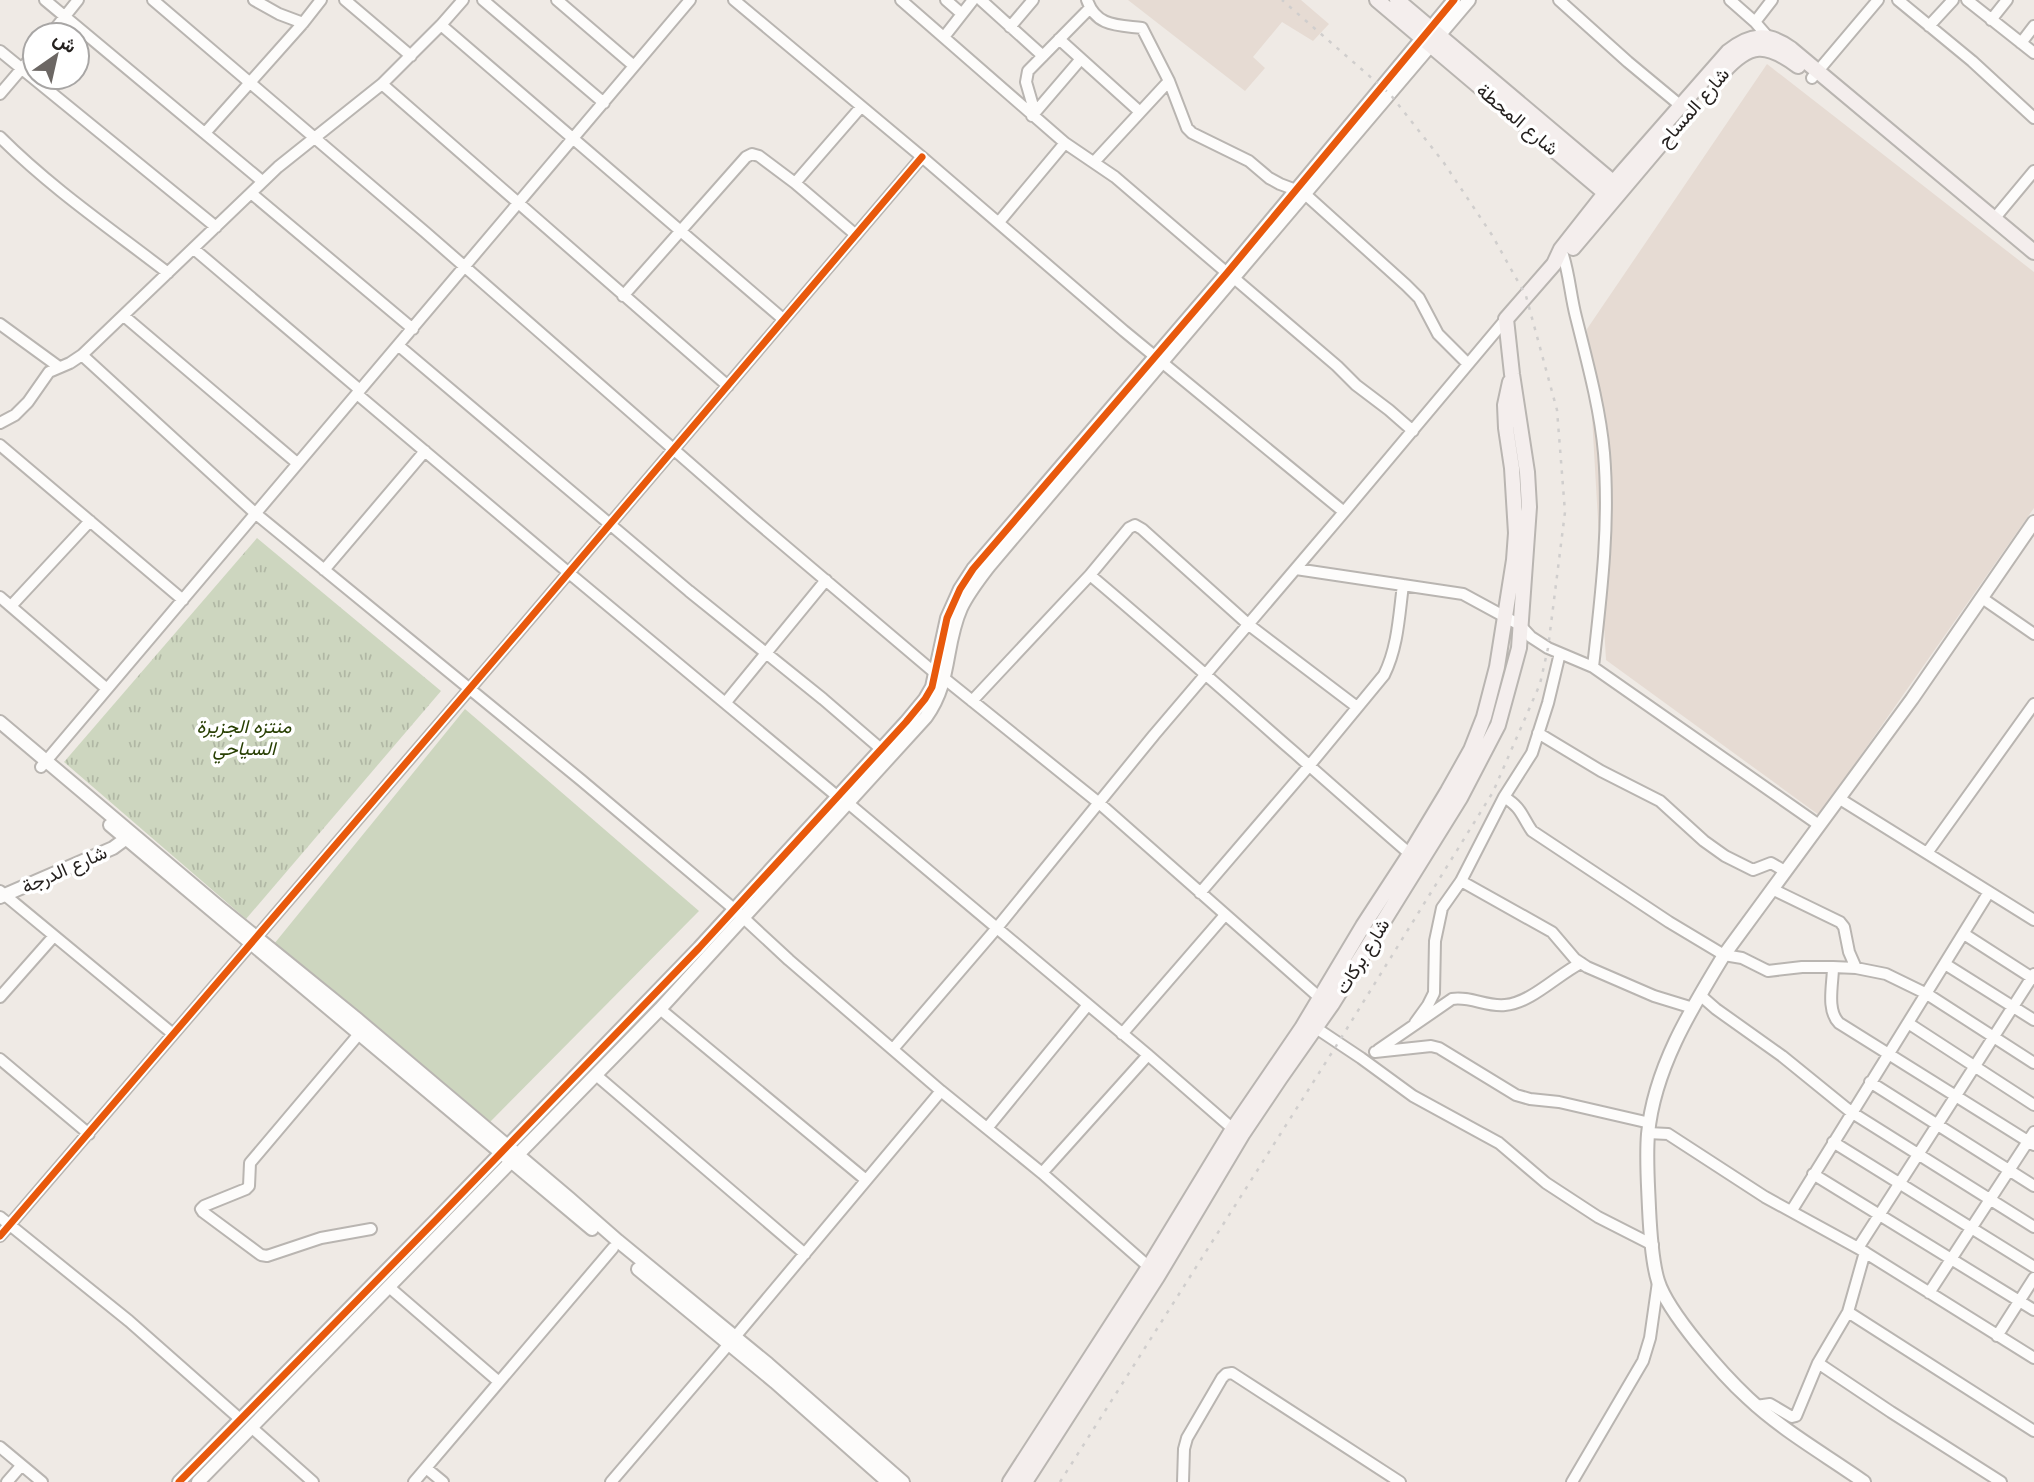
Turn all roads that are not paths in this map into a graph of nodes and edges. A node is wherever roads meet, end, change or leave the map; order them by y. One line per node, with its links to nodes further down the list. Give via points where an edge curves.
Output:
1 (45, 0): 31 (street)
2 (78, 0): 31 (street)
3 (153, 0): 55 (street)
4 (254, 0): 35 (street)
5 (321, 0): 35 (street)
6 (345, 0): 47 (street)
7 (463, 0): 36 (street)
8 (483, 0): 59 (street)
9 (557, 0): 50 (street)
10 (691, 0): 50 (street)
11 (734, 0): 61 (street)
12 (901, 0): 40 (street)
13 (946, 0): 30 (street)
14 (973, 0): 30 (street)
15 (981, 0): 39 (street)
16 (1033, 0): 39 (street)
17 (1377, 0): 41 (main road)
18 (1397, 0): 41 (main road)
19 (1454, 0): 41 (street)
20 (1469, 0): 41 (street)
21 (1559, 0): 60 (street)
22 (1730, 0): 34 (street)
23 (1772, 0): 34 (street)
24 (1878, 0): 53 (street)
25 (1898, 0): 37 (street)
26 (1953, 0): 37 (street)
27 (1967, 0): 32 (street)
28 (2007, 0): 32 (street)
29 (1089, 4): 42 (street); 54 (street, via 1096,16 1108,23 1142,28)
30 (962, 14): 40 (street)
31 (65, 17): 33 (street); 65 (street)
32 (1990, 20): 44 (street)
33 (62, 21)
34 (1755, 22): 43 (street)
35 (303, 23): 55 (street)
36 (441, 25): 47 (street); 68 (street)
37 (1929, 26): 64 (street)
38 (2034, 26): 44 (street)
39 (1010, 27): 48 (street)
40 (944, 37): 63 (street)
41 (1431, 37): 76 (street); 77 (main road, شارع المحطة)
42 (1059, 40): 48 (street); 49 (street)
43 (1768, 43): 53 (main road); 60 (main road, شارع المساح, via 1755,38 1736,46); 77 (main road, شارع المساح, via 1735,60)
44 (2021, 43): 46 (street)
45 (0, 51): 51 (street)
46 (2034, 54)
47 (411, 56): 56 (street)
48 (1043, 56): 63 (street, via 1026,75)
49 (1080, 60): 62 (street); 63 (street)
50 (634, 66): 59 (street)
51 (21, 67)
52 (21, 70): 58 (street)
53 (1814, 74): 74 (main road)
54 (1169, 81): 62 (street); 76 (street, via 1192,133)
55 (250, 83): 65 (street); 67 (street)
56 (382, 84): 67 (street); 79 (street)
57 (51, 91): 82 (street)
58 (0, 94)
59 (604, 103): 68 (street)
60 (1681, 106): 77 (main road, شارع المساح)
61 (861, 107): 70 (street); 75 (street)
62 (1140, 112): 71 (street)
63 (1034, 114): 69 (street)
64 (2034, 117)
65 (205, 134): 73 (street)
66 (0, 136): 90 (street, via 20,157)
67 (314, 138): 73 (street); 89 (street)
68 (573, 140): 79 (street); 83 (street)
69 (1065, 143): 71 (street); 81 (street)
70 (922, 157): 81 (street); 84 (street)
71 (1095, 162): 91 (street)
72 (2032, 177): 80 (street)
73 (262, 181): 78 (street)
74 (1944, 182): 80 (main road); 88 (main road)
75 (795, 183): 83 (street, via 752,154); 84 (street)
76 (1301, 192): 91 (street); 101 (street, via 1419,298 1438,334)
77 (1613, 192): 87 (main road)
78 (251, 193): 82 (street); 97 (street)
79 (519, 204): 89 (street); 92 (street)
80 (1994, 219): 86 (main road)
81 (999, 222): 100 (street)
82 (216, 227): 85 (street)
83 (682, 231): 92 (street); 95 (street)
84 (856, 235): 95 (street)
85 (194, 249): 90 (street); 105 (street)
86 (2034, 252)
87 (1560, 257): 94 (main road); 133 (street, via 1599,421 1605,470 1606,542)
88 (2034, 262)
89 (464, 268): 97 (street); 109 (street)
90 (168, 273): 93 (street)
91 (1230, 275): 100 (street); 107 (street)
92 (624, 296): 104 (street)
93 (124, 316): 99 (street); 111 (street)
94 (1506, 319): 101 (street); 103 (main road, شارع بركات)
95 (783, 320): 104 (street)
96 (0, 324): 102 (street)
97 (413, 328): 98 (street)
98 (399, 346): 105 (street); 116 (street)
99 (82, 355): 102 (street); 113 (street)
100 (1158, 360): 112 (street); 135 (street, via 972,569 947,618)
101 (1468, 363): 107 (street)
102 (59, 367): 106 (street, via 49,372 15,415)
103 (1512, 374): 127 (main road, شارع بركات, via 1505,405 1516,533); 129 (main road, شارع بركات, via 1529,507)
104 (728, 386): 109 (street)
105 (359, 392): 110 (street); 111 (street)
106 (0, 423)
107 (1413, 431): 112 (street)
108 (0, 445): 114 (street)
109 (675, 449): 116 (street); 121 (street)
110 (425, 450): 118 (street); 119 (street)
111 (297, 463): 113 (street)
112 (1344, 512): 117 (street)
113 (255, 513): 118 (street); 125 (street)
114 (90, 521): 125 (street); 126 (street)
115 (2034, 522): 124 (street)
116 (610, 524): 119 (street); 131 (street)
117 (1296, 569): 122 (street); 128 (street)
118 (324, 570): 137 (street)
119 (569, 573): 137 (street); 139 (street)
120 (1090, 575): 128 (street, via 1135,525); 134 (street); 138 (street)
121 (826, 580): 131 (street); 135 (street)
122 (1403, 585): 127 (street, via 1463,594); 141 (street, via 1391,661)
123 (0, 597): 126 (street)
124 (1982, 598): 130 (street); 149 (street)
125 (183, 600): 136 (street)
126 (11, 606): 136 (street)
127 (1505, 616): 129 (street); 155 (main road, شارع بركات, via 1497,667 1471,750)
128 (1249, 625): 134 (street); 141 (street)
129 (1520, 625): 132 (street); 186 (main road, شارع بركات, via 1514,672 1488,748)
130 (2034, 634)
131 (766, 652): 139 (street); 145 (street)
132 (1559, 653): 133 (street); 144 (street)
133 (1593, 667): 152 (street)
134 (1206, 674): 147 (street); 151 (street)
135 (940, 676): 138 (street); 145 (street); 150 (street, via 938,700 926,717)
136 (107, 689): 146 (street)
137 (470, 689): 162 (street); 168 (street)
138 (972, 701): 151 (street)
139 (726, 702): 150 (street)
140 (2034, 704): 154 (street)
141 (1357, 707): 147 (street)
142 (0, 722): 146 (street)
143 (0, 732): 146 (street)
144 (1538, 733): 148 (street, via 1529,759); 156 (street, via 1660,802 1725,856 1753,870 1771,863)
145 (881, 749): 150 (street)
146 (44, 764): 153 (street)
147 (1309, 766): 155 (street); 160 (street)
148 (1504, 797): 157 (street); 169 (street, via 1516,804 1532,831)
149 (1840, 799): 152 (street); 154 (street)
150 (843, 800): 162 (street); 165 (street)
151 (1099, 803): 160 (street); 165 (street)
152 (1819, 825): 156 (street)
153 (129, 837): 161 (street, شارع الدرجة); 168 (street)
154 (1927, 853): 159 (street)
155 (1410, 854): 178 (main road, شارع بركات)
156 (1785, 871): 158 (street)
157 (1461, 881): 170 (street, via 1552,932); 184 (street, via 1442,908 1435,941 1434,993)
158 (1772, 889): 169 (street); 173 (street, via 1840,922)
159 (1989, 892): 164 (street); 166 (street)
160 (1200, 893): 163 (street)
161 (2, 894): 167 (street)
162 (739, 914): 182 (street); 191 (street); 212 (street)
163 (1225, 915): 178 (street); 189 (street)
164 (2034, 920)
165 (996, 929): 179 (street); 191 (street)
166 (1964, 934): 171 (street); 174 (street)
167 (54, 936): 177 (street); 187 (street)
168 (254, 940): 187 (street); 188 (street); 212 (street, via 357,1019)
169 (1724, 955): 172 (street, via 1768,971); 176 (street)
170 (1581, 963): 181 (street); 184 (street, via 1519,1002 1495,1006 1462,997 1451,999)
171 (1945, 964): 175 (street); 180 (street)
172 (1833, 967): 173 (street); 193 (street, via 1834,1017)
173 (1856, 968): 175 (street, via 1886,974)
174 (2033, 977): 180 (street)
175 (1927, 994): 185 (street); 190 (street)
176 (1700, 995): 181 (street); 204 (street)
177 (0, 997)
178 (1320, 998): 208 (main road, شارع بركات)
179 (1087, 1006): 189 (street); 206 (street)
180 (2013, 1007): 183 (street); 190 (street)
181 (1693, 1008): 207 (street, via 1662,1076)
182 (660, 1009): 199 (street); 218 (street)
183 (2034, 1020)
184 (1415, 1023): 192 (street)
185 (1908, 1023): 193 (street); 198 (street)
186 (1316, 1028): 195 (street); 267 (main road, شارع بركات, via 1243,1133)
187 (173, 1034): 209 (street)
188 (359, 1034): 212 (street); 227 (street, via 250,1163 246,1189 201,1209 267,1256 321,1238)
189 (1122, 1034): 194 (street)
190 (1994, 1037): 197 (street); 198 (street)
191 (893, 1049): 201 (street)
192 (1375, 1052): 195 (street); 207 (street, via 1439,1048 1516,1095 1559,1102)
193 (1888, 1054): 200 (street); 202 (street)
194 (1148, 1055): 208 (street); 216 (street)
195 (1361, 1058): 230 (street, via 1413,1096 1499,1143 1546,1183 1598,1217)
196 (0, 1059): 209 (street)
197 (2034, 1063)
198 (1974, 1067): 202 (street); 203 (street)
199 (596, 1076): 214 (street); 233 (street)
200 (1870, 1082): 204 (street); 205 (street)
201 (941, 1091): 206 (street); 218 (street)
202 (1956, 1095): 205 (street); 210 (street)
203 (2034, 1105)
204 (1851, 1112): 211 (street); 213 (street)
205 (1937, 1125): 213 (street); 215 (street)
206 (988, 1127): 216 (street)
207 (1649, 1128): 222 (street, via 1668,1134); 230 (street, via 1647,1175)
208 (1233, 1129): 235 (main road, شارع بركات)
209 (89, 1134): 225 (street)
210 (2032, 1139): 215 (street)
211 (1833, 1142): 217 (street); 219 (street)
212 (504, 1150): 214 (street); 250 (street)
213 (1918, 1155): 219 (street); 221 (street)
214 (515, 1159): 231 (street); 239 (street); 245 (street)
215 (2009, 1170): 220 (street); 221 (street)
216 (1042, 1173): 235 (street)
217 (1813, 1174): 222 (street); 223 (street)
218 (866, 1180): 233 (street)
219 (1899, 1184): 223 (street); 228 (street)
220 (2034, 1186)
221 (1990, 1200): 226 (street); 228 (street)
222 (1791, 1210): 232 (street)
223 (1879, 1215): 232 (street); 234 (street)
224 (0, 1217): 225 (street)
225 (10, 1225): 229 (street); 250 (street)
226 (2034, 1227)
227 (371, 1229)
228 (1972, 1229): 234 (street); 236 (street)
229 (0, 1236)
230 (1653, 1245): 238 (street)
231 (613, 1248): 245 (street); 248 (street)
232 (1861, 1250): 240 (street); 243 (street)
233 (805, 1254): 245 (street)
234 (1952, 1259): 240 (street); 241 (street)
235 (1149, 1267): 266 (main road, شارع بركات)
236 (2034, 1267)
237 (2034, 1278): 241 (street)
238 (1658, 1282): 249 (street, via 1708,1356); 270 (street, via 1643,1361)
239 (389, 1287): 248 (street); 250 (street)
240 (1929, 1293): 244 (street)
241 (2019, 1301): 242 (street); 244 (street)
242 (2034, 1310)
243 (1848, 1312): 247 (street); 251 (street)
244 (1997, 1336): 246 (street)
245 (732, 1341): 263 (street); 264 (street); 265 (street)
246 (2034, 1358)
247 (1818, 1363): 249 (street, via 1794,1417 1770,1404); 272 (street)
248 (499, 1382): 254 (street)
249 (1756, 1406): 271 (street)
250 (245, 1423): 258 (street); 259 (street); 260 (street)
251 (2034, 1431)
252 (0, 1447): 253 (street)
253 (21, 1466): 256 (street); 257 (street)
254 (426, 1468): 261 (street); 262 (street)
255 (1383, 1478): 268 (street, via 1232,1373 1222,1378 1187,1438); 269 (street)
256 (7, 1482)
257 (42, 1482)
258 (179, 1482)
259 (198, 1482)
260 (313, 1482)
261 (414, 1482)
262 (443, 1482)
263 (611, 1482)
264 (888, 1482)
265 (903, 1482)
266 (1010, 1482)
267 (1025, 1482)
268 (1183, 1482)
269 (1400, 1482)
270 (1572, 1482)
271 (1864, 1482)
272 (2001, 1482)

